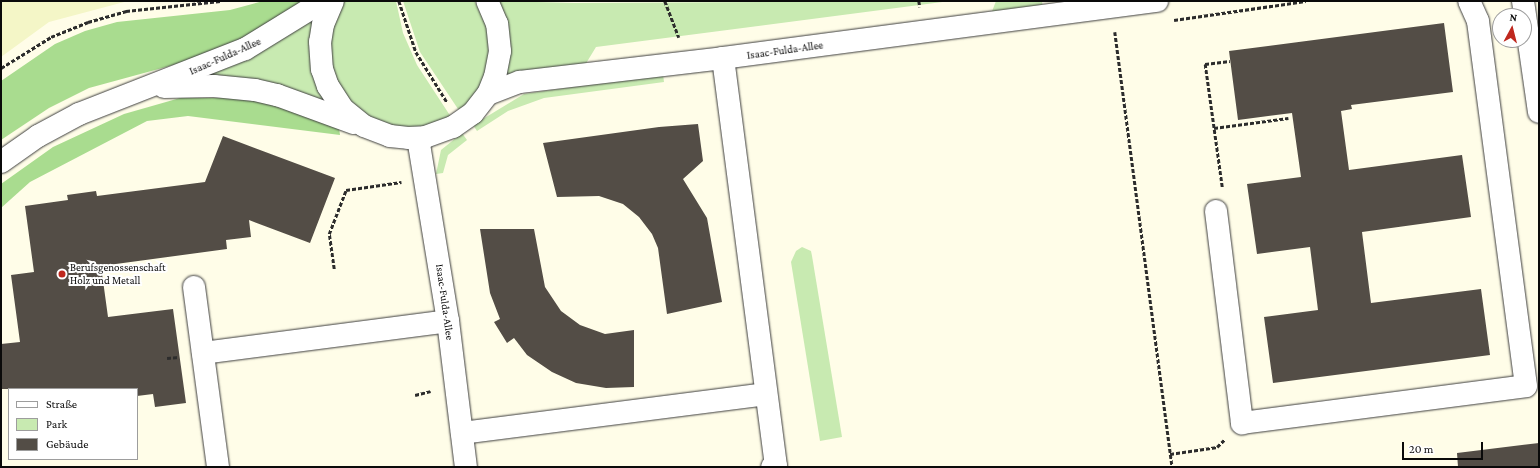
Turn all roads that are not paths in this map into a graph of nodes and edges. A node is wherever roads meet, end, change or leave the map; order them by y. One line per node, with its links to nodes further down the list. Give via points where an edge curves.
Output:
1 (323, 1): 10 (street, Isaac-Fulda-Allee, via 245,49)
2 (333, 1): 13 (street, Isaac-Fulda-Allee, via 321,33 322,69 337,102)
3 (487, 1): 11 (street, Isaac-Fulda-Allee, via 496,24 500,51 495,77)
4 (1469, 1): 8 (street)
5 (1523, 1): 12 (street)
6 (1148, 2): 7 (street, Isaac-Fulda-Allee)
7 (1075, 6): 9 (street, Isaac-Fulda-Allee)
8 (1481, 11): 16 (street, via 1526,386 1242,423)
9 (723, 58): 11 (street, Isaac-Fulda-Allee, via 520,82); 20 (street)
10 (143, 88): 13 (street, Isaac-Fulda-Allee, via 214,86 255,90 302,103); 15 (street, Isaac-Fulda-Allee, via 107,101 57,125)
11 (488, 94): 14 (street, Isaac-Fulda-Allee, via 473,113 460,123 439,133)
12 (1539, 112)
13 (364, 126): 14 (street, Isaac-Fulda-Allee, via 390,136)
14 (418, 138): 18 (street, Isaac-Fulda-Allee)
15 (1, 162)
16 (1216, 211)
17 (194, 287): 19 (street)
18 (448, 321): 19 (street); 21 (street, Isaac-Fulda-Allee)
19 (203, 353): 22 (street)
20 (766, 394): 21 (street); 24 (street, via 776,466)
21 (462, 433): 23 (street, Isaac-Fulda-Allee)
22 (218, 467)
23 (466, 467)
24 (772, 467)

